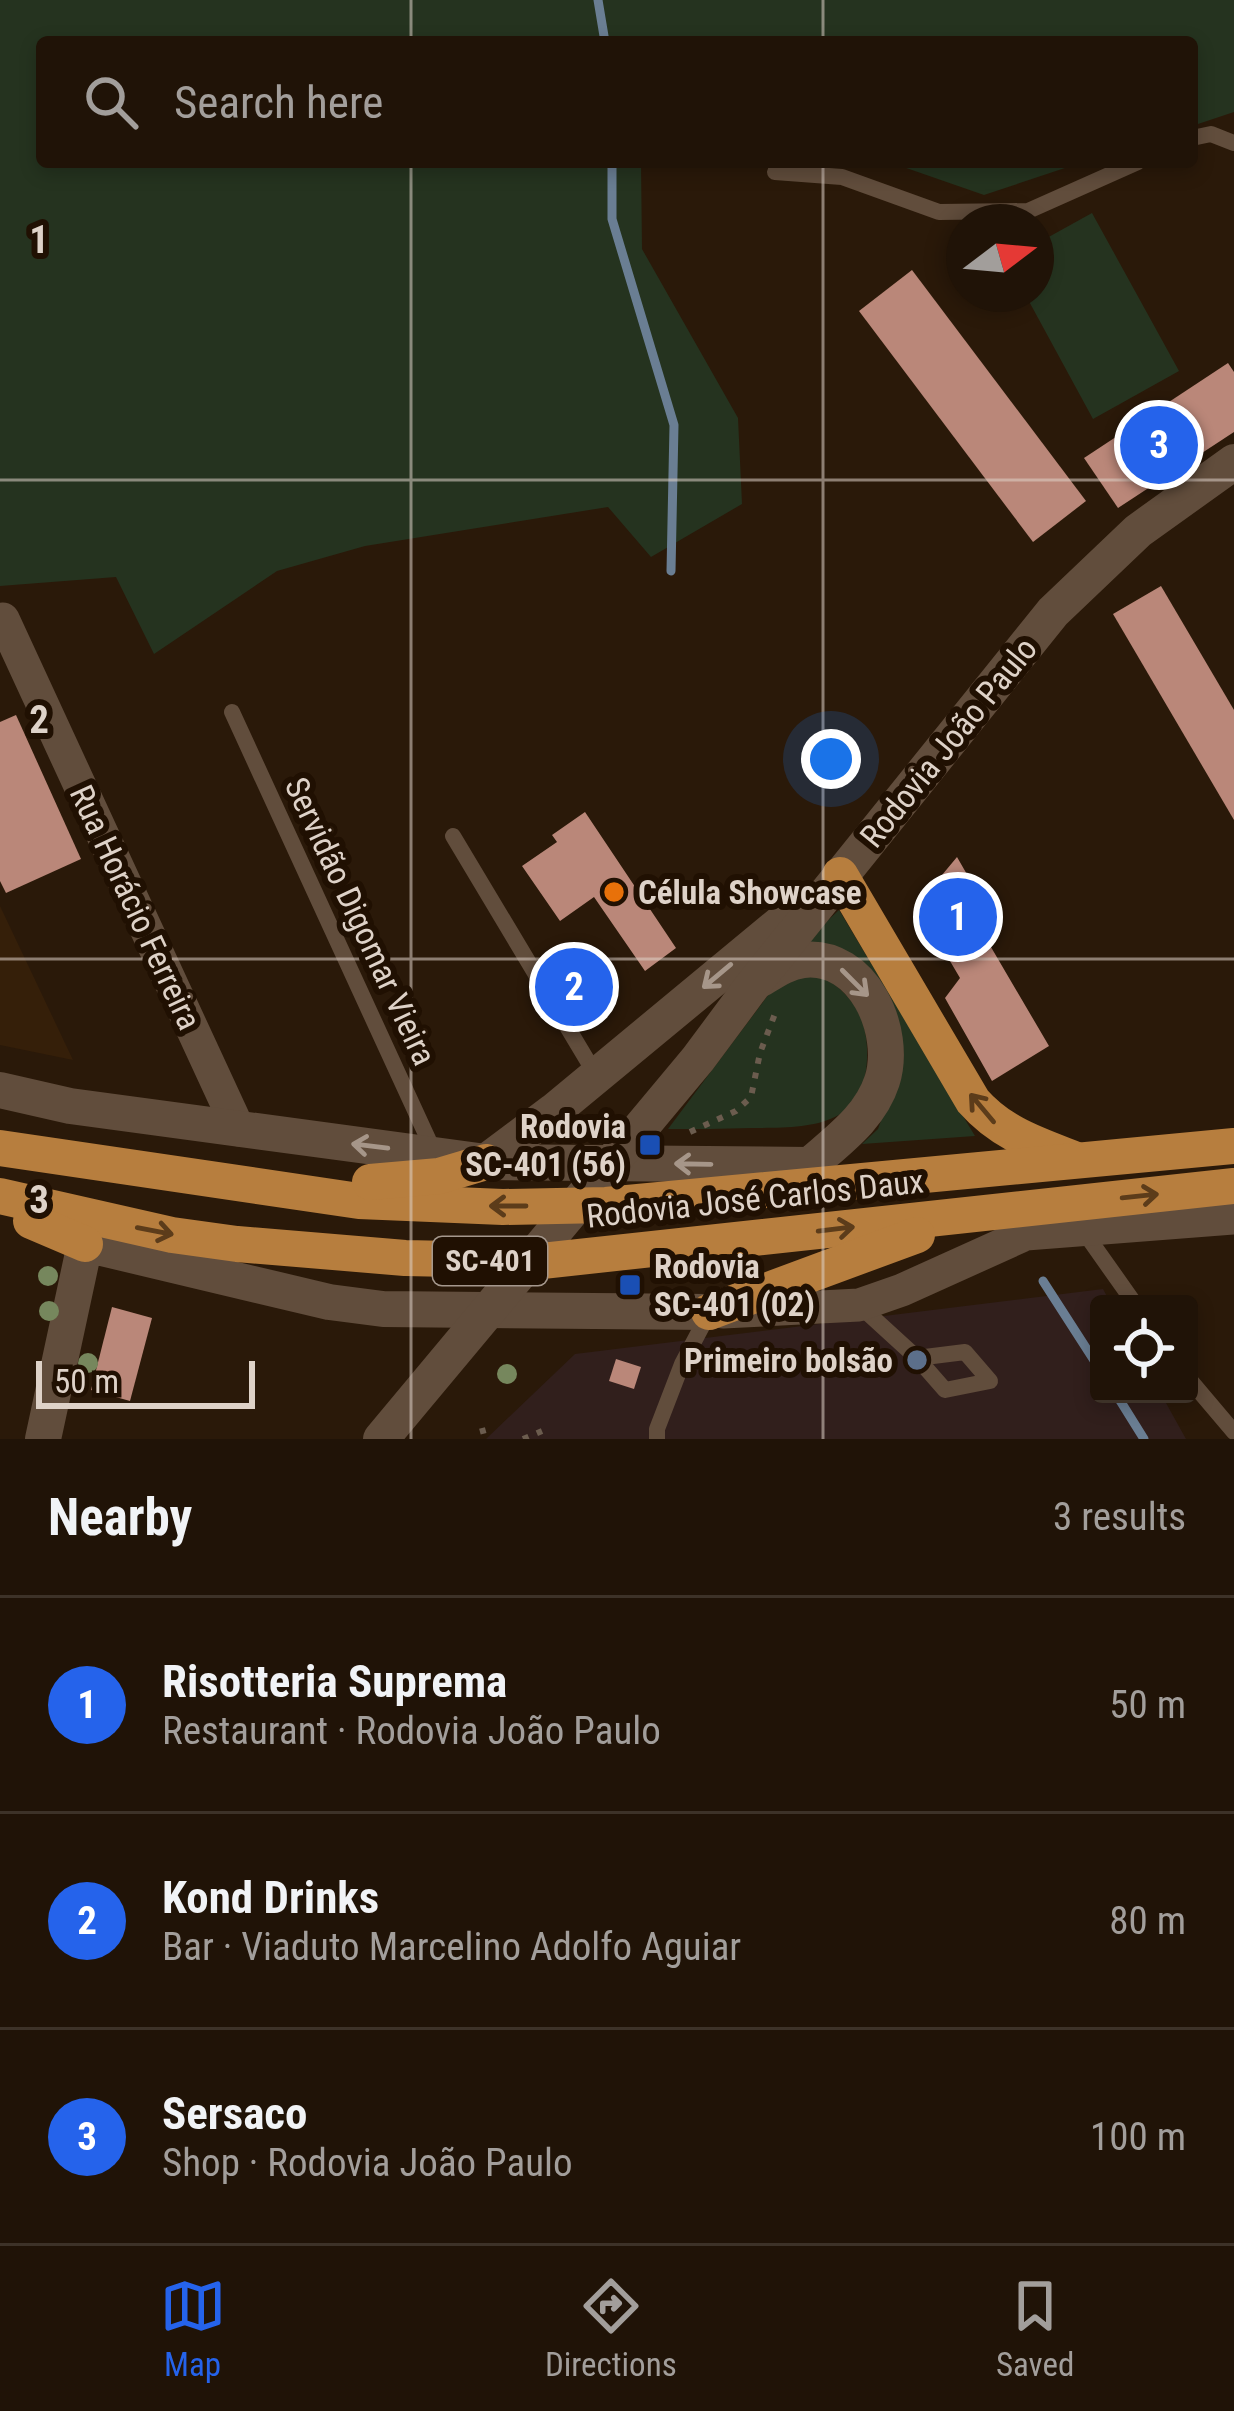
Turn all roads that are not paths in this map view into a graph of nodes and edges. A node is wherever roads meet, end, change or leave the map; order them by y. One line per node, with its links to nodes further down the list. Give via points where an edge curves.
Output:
1 (1198, 137): 2 (lane)
2 (1234, 143)
3 (1125, 168): 4 (lane, via 1028,211 939,212 842,177)
4 (775, 172)
5 (1234, 462): 9 (main road, Rodovia João Paulo, via 1138,531 1064,599)
6 (3, 619): 13 (street, Rua Horácio Ferreira)
7 (232, 712): 16 (lane, Servidão Digomar Vieira)
8 (453, 836): 11 (lane)
9 (840, 875): 10 (main road, Rodovia João Paulo); 11 (main road, one-way to 11); 18 (highway, one-way to 9, via 1006,1132 973,1101)
10 (767, 976): 19 (main road, one-way to 19, via 800,960 836,964 865,988 880,1018 886,1052 871,1106); 36 (main road, Rodovia João Paulo)
11 (597, 1076): 17 (main road)
12 (0, 1090): 13 (main road)
13 (239, 1130): 16 (main road, one-way to 13)
14 (1234, 1146): 18 (highway, Rodovia José Carlos Daux / SC-401)
15 (0, 1148): 22 (highway, Rodovia José Carlos Daux / SC-401)
16 (436, 1155): 17 (main road)
17 (486, 1162): 19 (main road, one-way to 17); 22 (highway, via 439,1176)
18 (1083, 1162): 20 (highway, Rodovia José Carlos Daux / SC-401)
19 (810, 1165): 20 (highway)
20 (876, 1180): 22 (highway, Rodovia José Carlos Daux / SC-401, one-way to 22, via 565,1206 358,1201)
21 (1234, 1186): 25 (highway, Rodovia José Carlos Daux / SC-401, one-way to 21)
22 (259, 1188)
23 (0, 1196): 25 (highway, Rodovia José Carlos Daux / SC-401, one-way to 25, via 172,1235 468,1261 614,1255)
24 (0, 1209): 28 (highway)
25 (982, 1211): 31 (highway)
26 (1234, 1218): 27 (street)
27 (1081, 1228): 29 (lane); 30 (street, via 1027,1234)
28 (85, 1244): 31 (main road, via 383,1310); 35 (main road)
29 (1129, 1295)
30 (859, 1305): 31 (street); 32 (lane)
31 (710, 1312): 37 (lane)
32 (916, 1358)
33 (1198, 1390): 34 (lane)
34 (1234, 1432)
35 (43, 1439)
36 (381, 1439)
37 (657, 1439)

